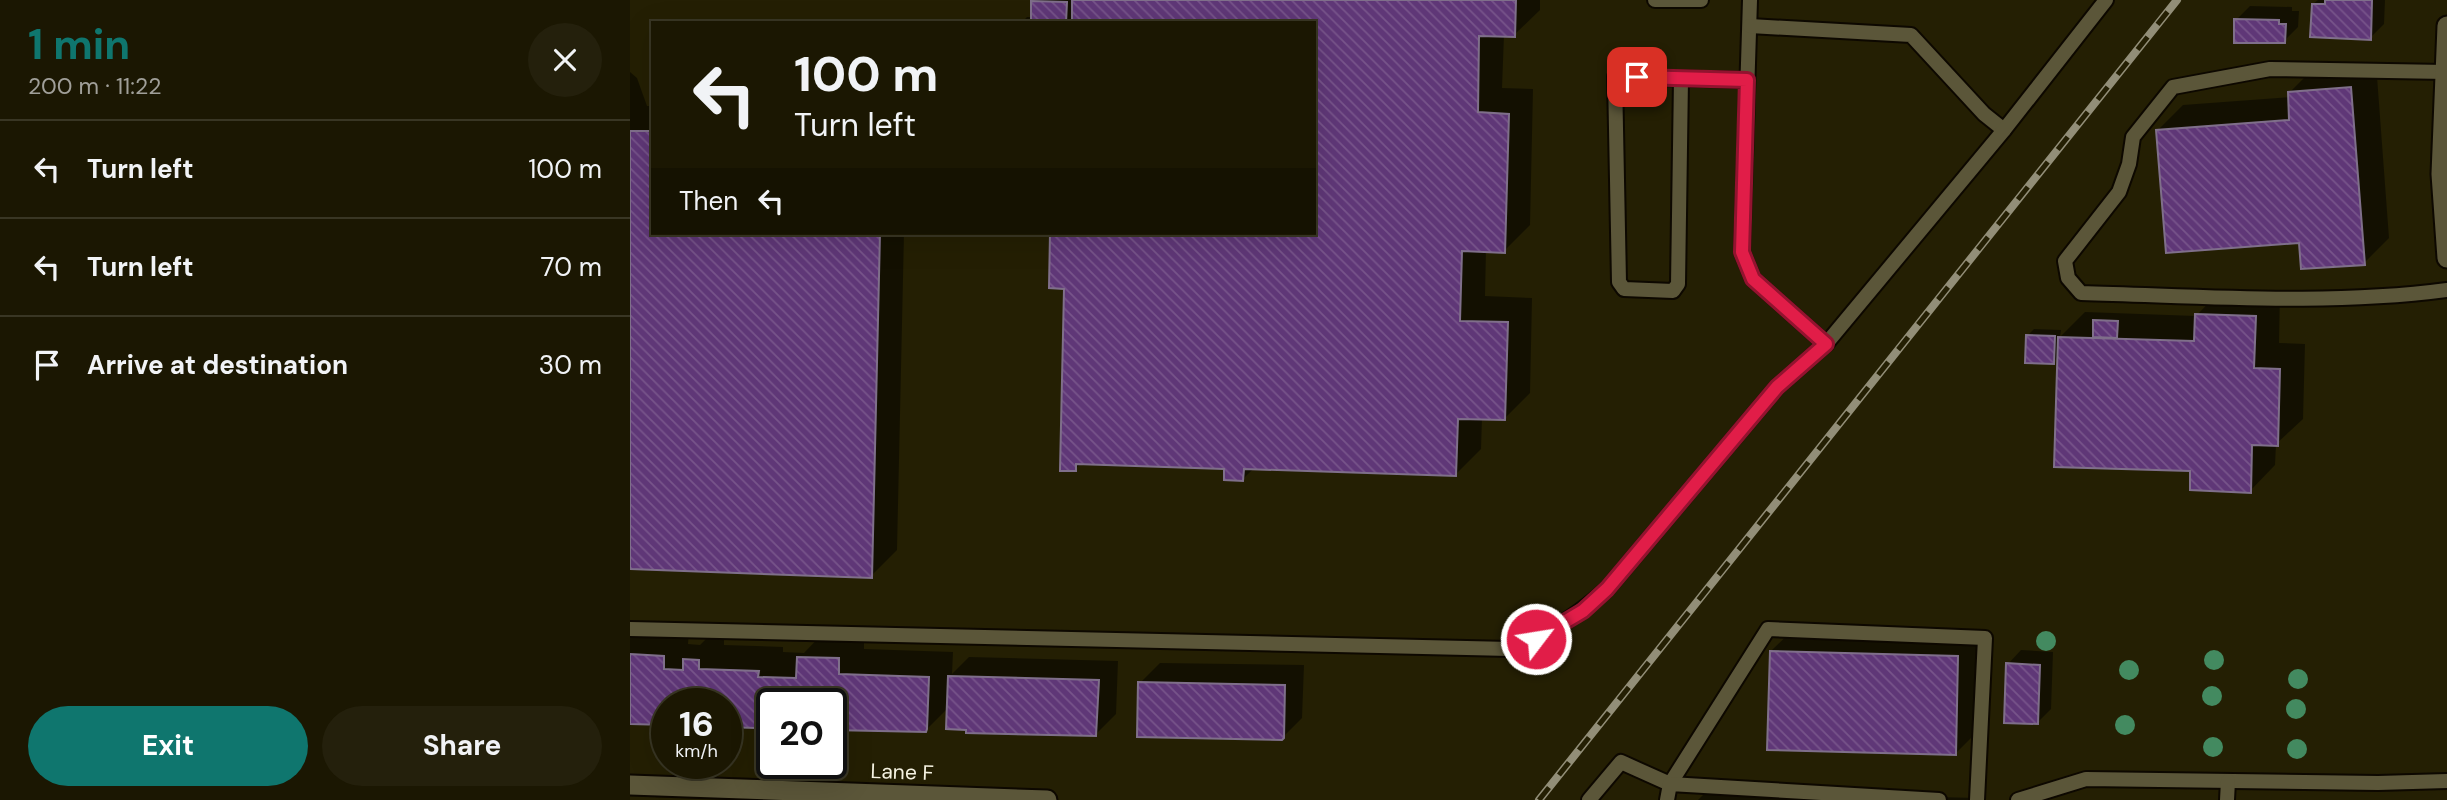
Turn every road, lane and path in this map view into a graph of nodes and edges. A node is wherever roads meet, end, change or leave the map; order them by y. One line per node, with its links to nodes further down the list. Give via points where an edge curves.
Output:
1 (1655, 0): 2 (lane)
2 (1701, 0)
3 (1750, 0): 5 (lane)
4 (2106, 0): 10 (lane)
5 (1749, 26): 9 (lane); 10 (lane, via 1910,35)
6 (2447, 26): 7 (street)
7 (2446, 72): 11 (street, via 2441,174); 12 (lane, via 2270,69 2173,87 2133,137 2119,192 2066,261 2068,278 2081,293 2376,298)
8 (1681, 79): 8 (lane, via 1615,77 1619,282 1624,289 1673,291 1678,284); 9 (lane)
9 (1747, 80): 13 (lane, via 1742,252 1753,279)
10 (2004, 130): 13 (lane)
11 (2447, 258)
12 (2447, 290)
13 (1826, 344): 14 (lane, via 1777,387 1607,589 1583,611 1510,649)
14 (630, 629)
15 (2228, 781): 16 (lane); 24 (lane, via 2086,779); 25 (lane)
16 (2447, 781)
17 (1670, 784): 20 (lane, via 1621,762); 21 (lane); 22 (lane); 23 (lane, via 1768,629 1985,638)
18 (630, 785): 19 (street, Lane F)
19 (1047, 800)
20 (1589, 800)
21 (1667, 800)
22 (1939, 800)
23 (1977, 800)
24 (2018, 800)
25 (2227, 800)

